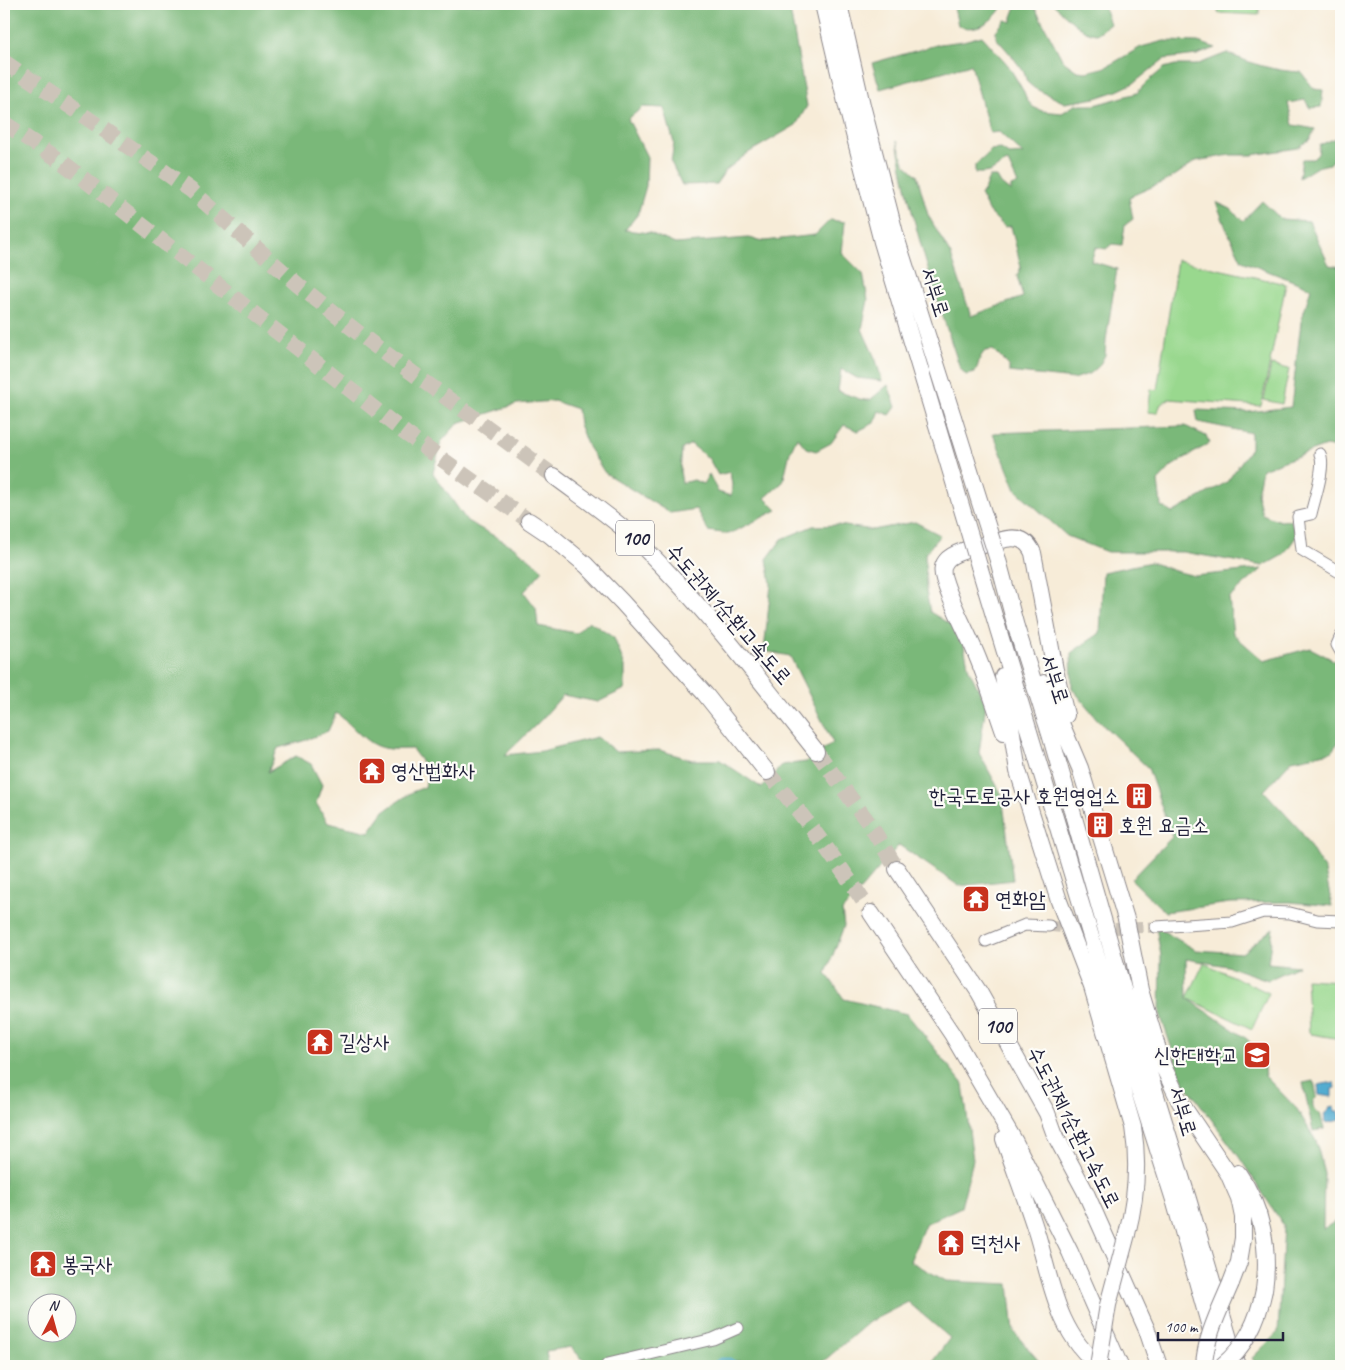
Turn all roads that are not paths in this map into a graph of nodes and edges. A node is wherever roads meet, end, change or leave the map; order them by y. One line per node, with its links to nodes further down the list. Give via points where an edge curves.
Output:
1 (823, 4): 7 (highway, 서부로, bridge, via 882,242)
2 (839, 4): 8 (highway, 서부로, bridge, via 896,237)
3 (1320, 454): 6 (street, via 1322,468 1311,514 1298,517 1302,550)
4 (554, 476): 11 (highway, 수도권제1순환고속도로 / 100, via 632,535 704,613)
5 (529, 521): 13 (highway, 100, via 586,565 705,694)
6 (1341, 573)
7 (995, 622): 14 (highway); 24 (highway, 서부로, via 1105,984)
8 (1016, 627): 12 (highway, via 1036,661); 24 (highway, 서부로, via 1050,734)
9 (1341, 636): 10 (street, via 1337,645)
10 (1341, 652)
11 (816, 752)
12 (1080, 768): 14 (highway, via 1055,670 1033,553 1024,540 1012,538 954,555 945,562 942,571 981,664); 22 (highway, via 1126,919 1140,990 1163,1066)
13 (767, 772)
14 (1018, 772): 26 (highway, bridge, via 1059,901 1092,987 1133,1128 1135,1191 1108,1305)
15 (897, 869): 28 (highway, 수도권제1순환고속도로 / 100, via 1005,1037 1046,1114 1085,1191)
16 (871, 913): 21 (highway, 100, via 952,1034)
17 (1341, 921): 19 (street, via 1263,912 1232,922)
18 (1050, 926): 20 (street, via 1026,924)
19 (1156, 927)
20 (986, 941)
21 (990, 1101): 26 (highway, via 1063,1319 1079,1346); 27 (highway, 100, bridge, via 1027,1164)
22 (1193, 1121): 29 (highway, bridge, via 1232,1180 1243,1217 1238,1262 1205,1353); 30 (highway, bridge, via 1234,1169 1253,1200 1265,1248 1266,1269 1259,1313 1250,1334)
23 (738, 1328): 25 (street, via 713,1338)
24 (1222, 1341): 30 (highway, 서부로); 31 (highway, 서부로)
25 (606, 1366)
26 (1099, 1366)
27 (1120, 1366)
28 (1159, 1366)
29 (1204, 1366)
30 (1221, 1366)
31 (1237, 1366)

